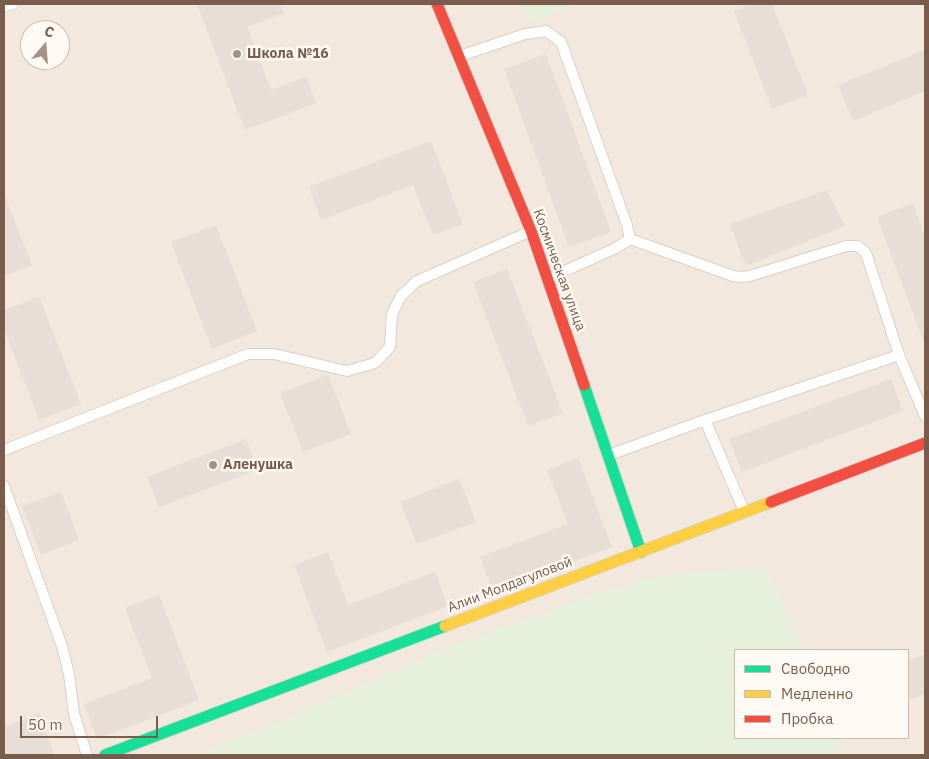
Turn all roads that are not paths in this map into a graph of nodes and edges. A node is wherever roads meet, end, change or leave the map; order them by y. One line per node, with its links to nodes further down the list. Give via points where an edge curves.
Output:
1 (13, 4): 3 (lane)
2 (437, 4): 4 (street, Космическая улица)
3 (4, 6)
4 (459, 56): 5 (street, Космическая улица); 6 (lane, via 525,34 546,31 561,42 628,225)
5 (531, 231): 7 (street, Космическая улица); 12 (lane, via 417,282 401,296 392,314 390,347 375,363 347,371 274,354 248,354)
6 (630, 239): 7 (lane); 8 (lane, via 741,277 846,246 858,246 866,253)
7 (547, 279): 13 (street, Космическая улица)
8 (899, 354): 9 (lane); 10 (lane)
9 (925, 416)
10 (705, 420): 13 (lane); 15 (lane)
11 (925, 443): 15 (street, Алии Молдагуловой)
12 (4, 450)
13 (608, 455): 16 (street, Космическая улица)
14 (4, 486): 17 (lane, via 62,646 74,714)
15 (744, 512): 16 (street, Алии Молдагуловой)
16 (641, 552): 18 (street, Алии Молдагуловой)
17 (87, 755)
18 (105, 755)

